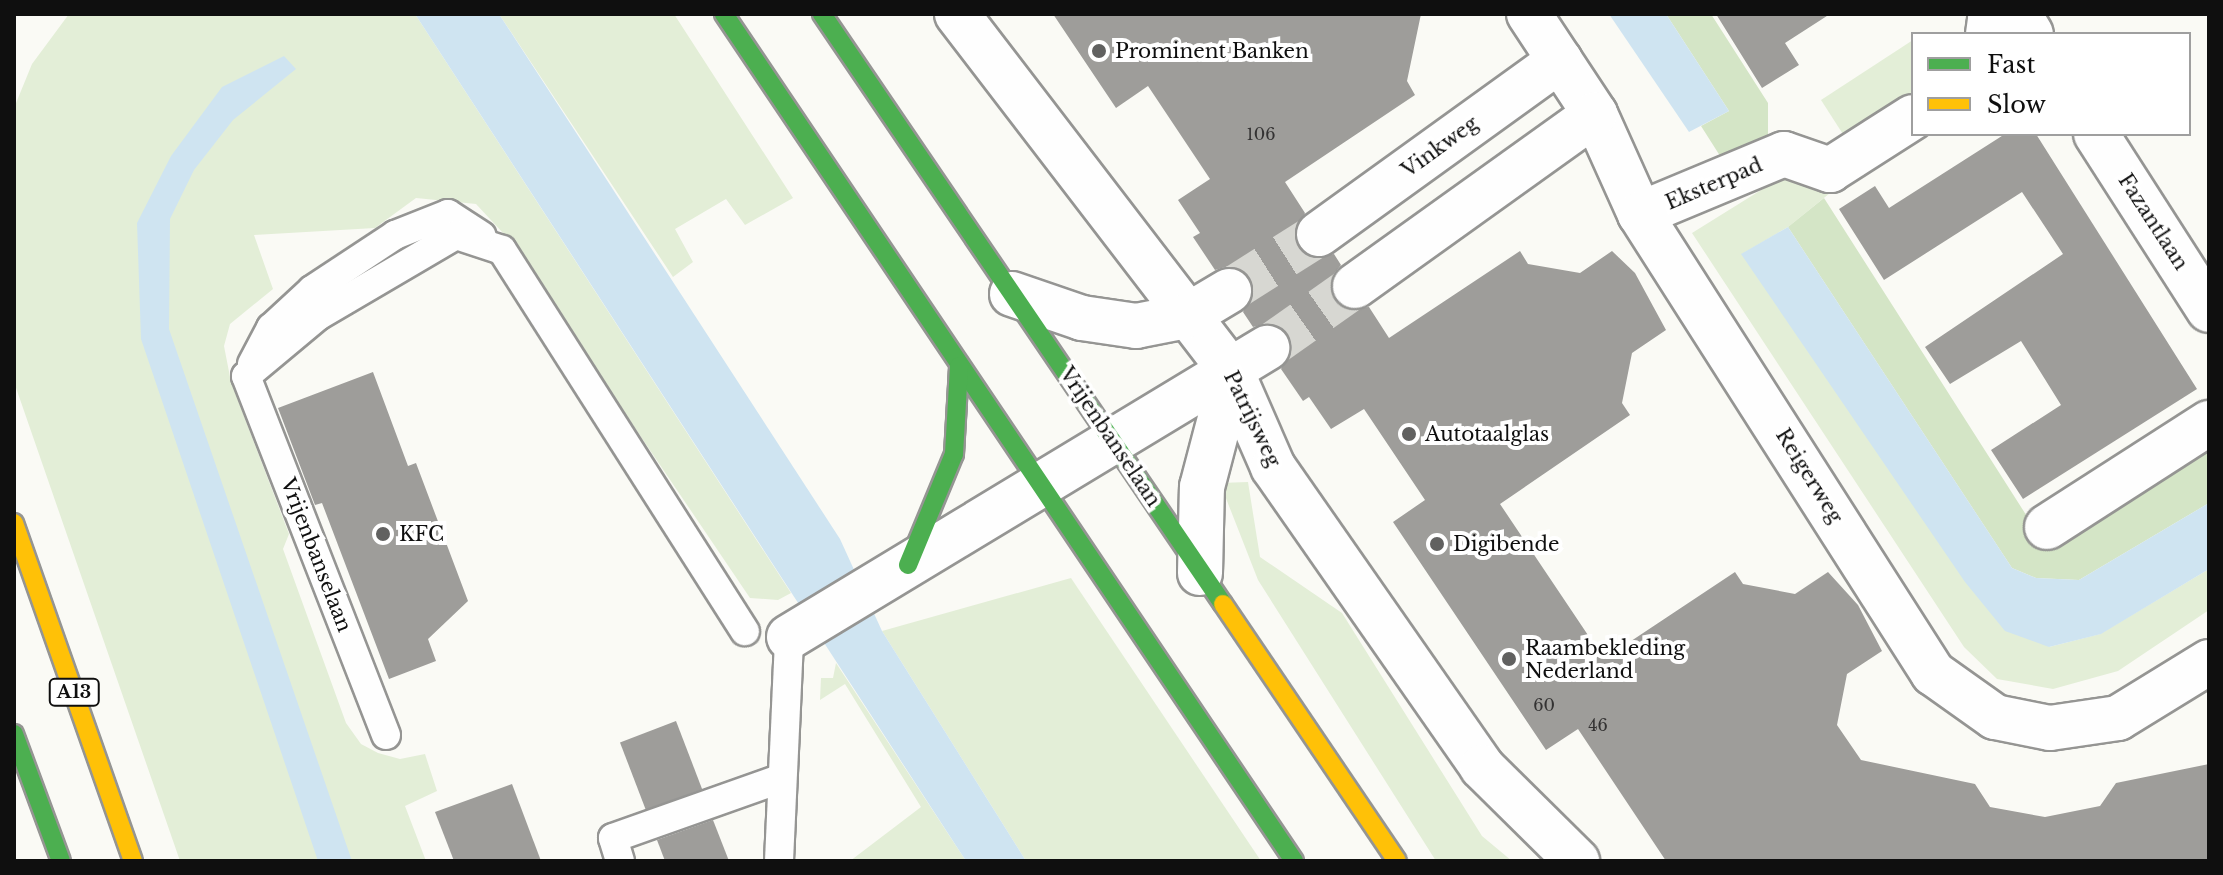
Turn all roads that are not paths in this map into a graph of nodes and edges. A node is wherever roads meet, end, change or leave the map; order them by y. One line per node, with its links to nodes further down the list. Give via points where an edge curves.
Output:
1 (724, 14): 21 (main road)
2 (822, 14): 17 (main road, Vrijenbanselaan)
3 (957, 14): 19 (street, Patrijsweg)
4 (1529, 14): 9 (street, Reigerweg)
5 (1998, 14): 7 (street, via 1990,19)
6 (2019, 14): 8 (street)
7 (1988, 32)
8 (2030, 32)
9 (1560, 60): 10 (street, Reigerweg); 14 (street, Vinkweg)
10 (1595, 114): 13 (street, Reigerweg); 15 (street)
11 (1911, 118): 13 (street, Eksterpad, via 1830,170 1784,154)
12 (2097, 136): 18 (street, Fazantlaan)
13 (1640, 214): 32 (street, Reigerweg, via 1933,673 1969,704 2020,725 2084,727 2118,718)
14 (1319, 234)
15 (1355, 286)
16 (1229, 291): 19 (street)
17 (1012, 294): 19 (street, via 1082,318 1122,324); 24 (main road, Vrijenbanselaan)
18 (2209, 310)
19 (1187, 316): 22 (street, Patrijsweg)
20 (1267, 348): 22 (street)
21 (959, 366): 25 (main road); 28 (main road, via 954,454)
22 (1232, 373): 24 (street); 29 (street, via 1202,487); 42 (street, Patrijsweg, via 1273,467 1482,767)
23 (2209, 423): 27 (street)
24 (1112, 438): 25 (street); 29 (main road, Vrijenbanselaan)
25 (1040, 482): 28 (street); 40 (main road)
26 (14, 523): 37 (main road, A13)
27 (2047, 527)
28 (900, 570): 31 (street)
29 (1200, 573): 41 (main road, Vrijenbanselaan)
30 (745, 631): 34 (lane, Vrijenbanselaan, via 502,250 456,235 318,316 246,376)
31 (797, 632): 35 (lane)
32 (2209, 662)
33 (14, 734): 36 (main road)
34 (386, 735)
35 (782, 778): 38 (lane, via 613,838); 39 (lane)
36 (61, 861)
37 (133, 861)
38 (620, 861)
39 (779, 861)
40 (1294, 861)
41 (1397, 861)
42 (1577, 861)

